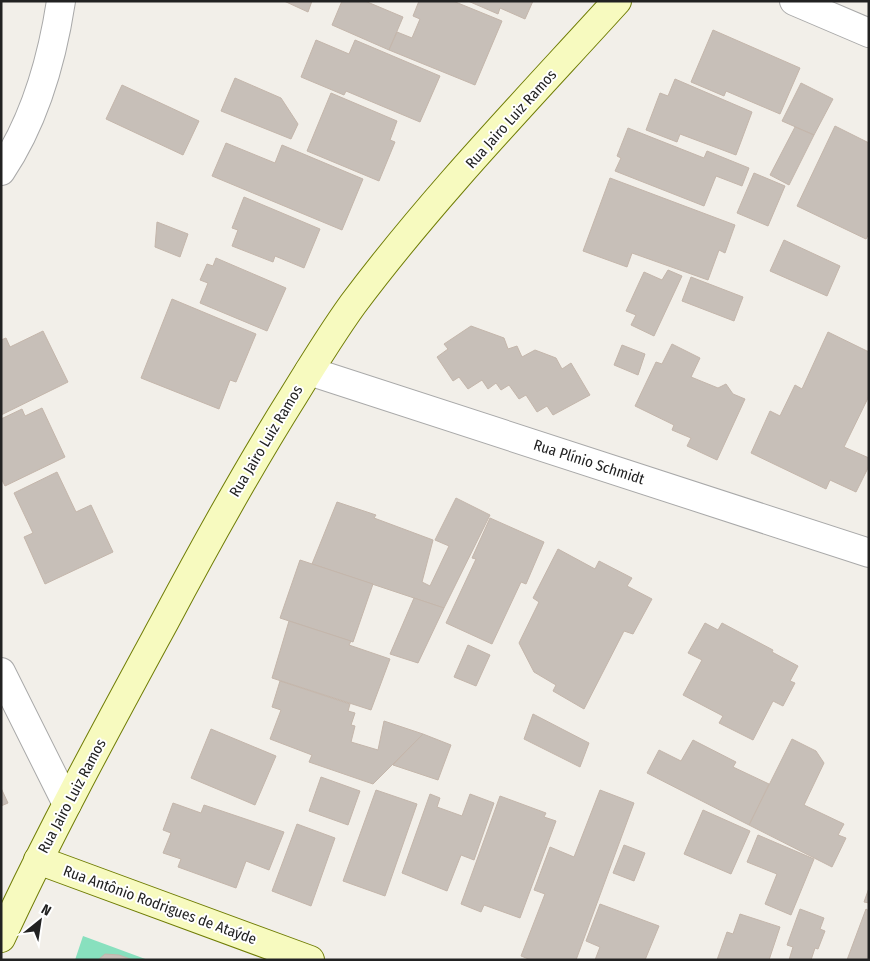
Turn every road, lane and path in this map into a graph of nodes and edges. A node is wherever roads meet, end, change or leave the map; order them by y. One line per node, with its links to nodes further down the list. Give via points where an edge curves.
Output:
1 (61, 1): 5 (street, via 38,100)
2 (617, 1): 6 (street, Rua Jairo Luiz Ramos, via 417,223 351,306)
3 (794, 1): 4 (street)
4 (869, 33)
5 (1, 171)
6 (309, 371): 7 (street, Rua Plínio Schmidt); 9 (street, Rua Jairo Luiz Ramos, via 205,545)
7 (869, 553)
8 (1, 672): 9 (street)
9 (66, 804): 10 (street, Rua Jairo Luiz Ramos)
10 (38, 860): 11 (street, Rua Jairo Luiz Ramos); 12 (street, Rua Antônio Rodrigues de Ataýde)
11 (1, 938)
12 (310, 960)

